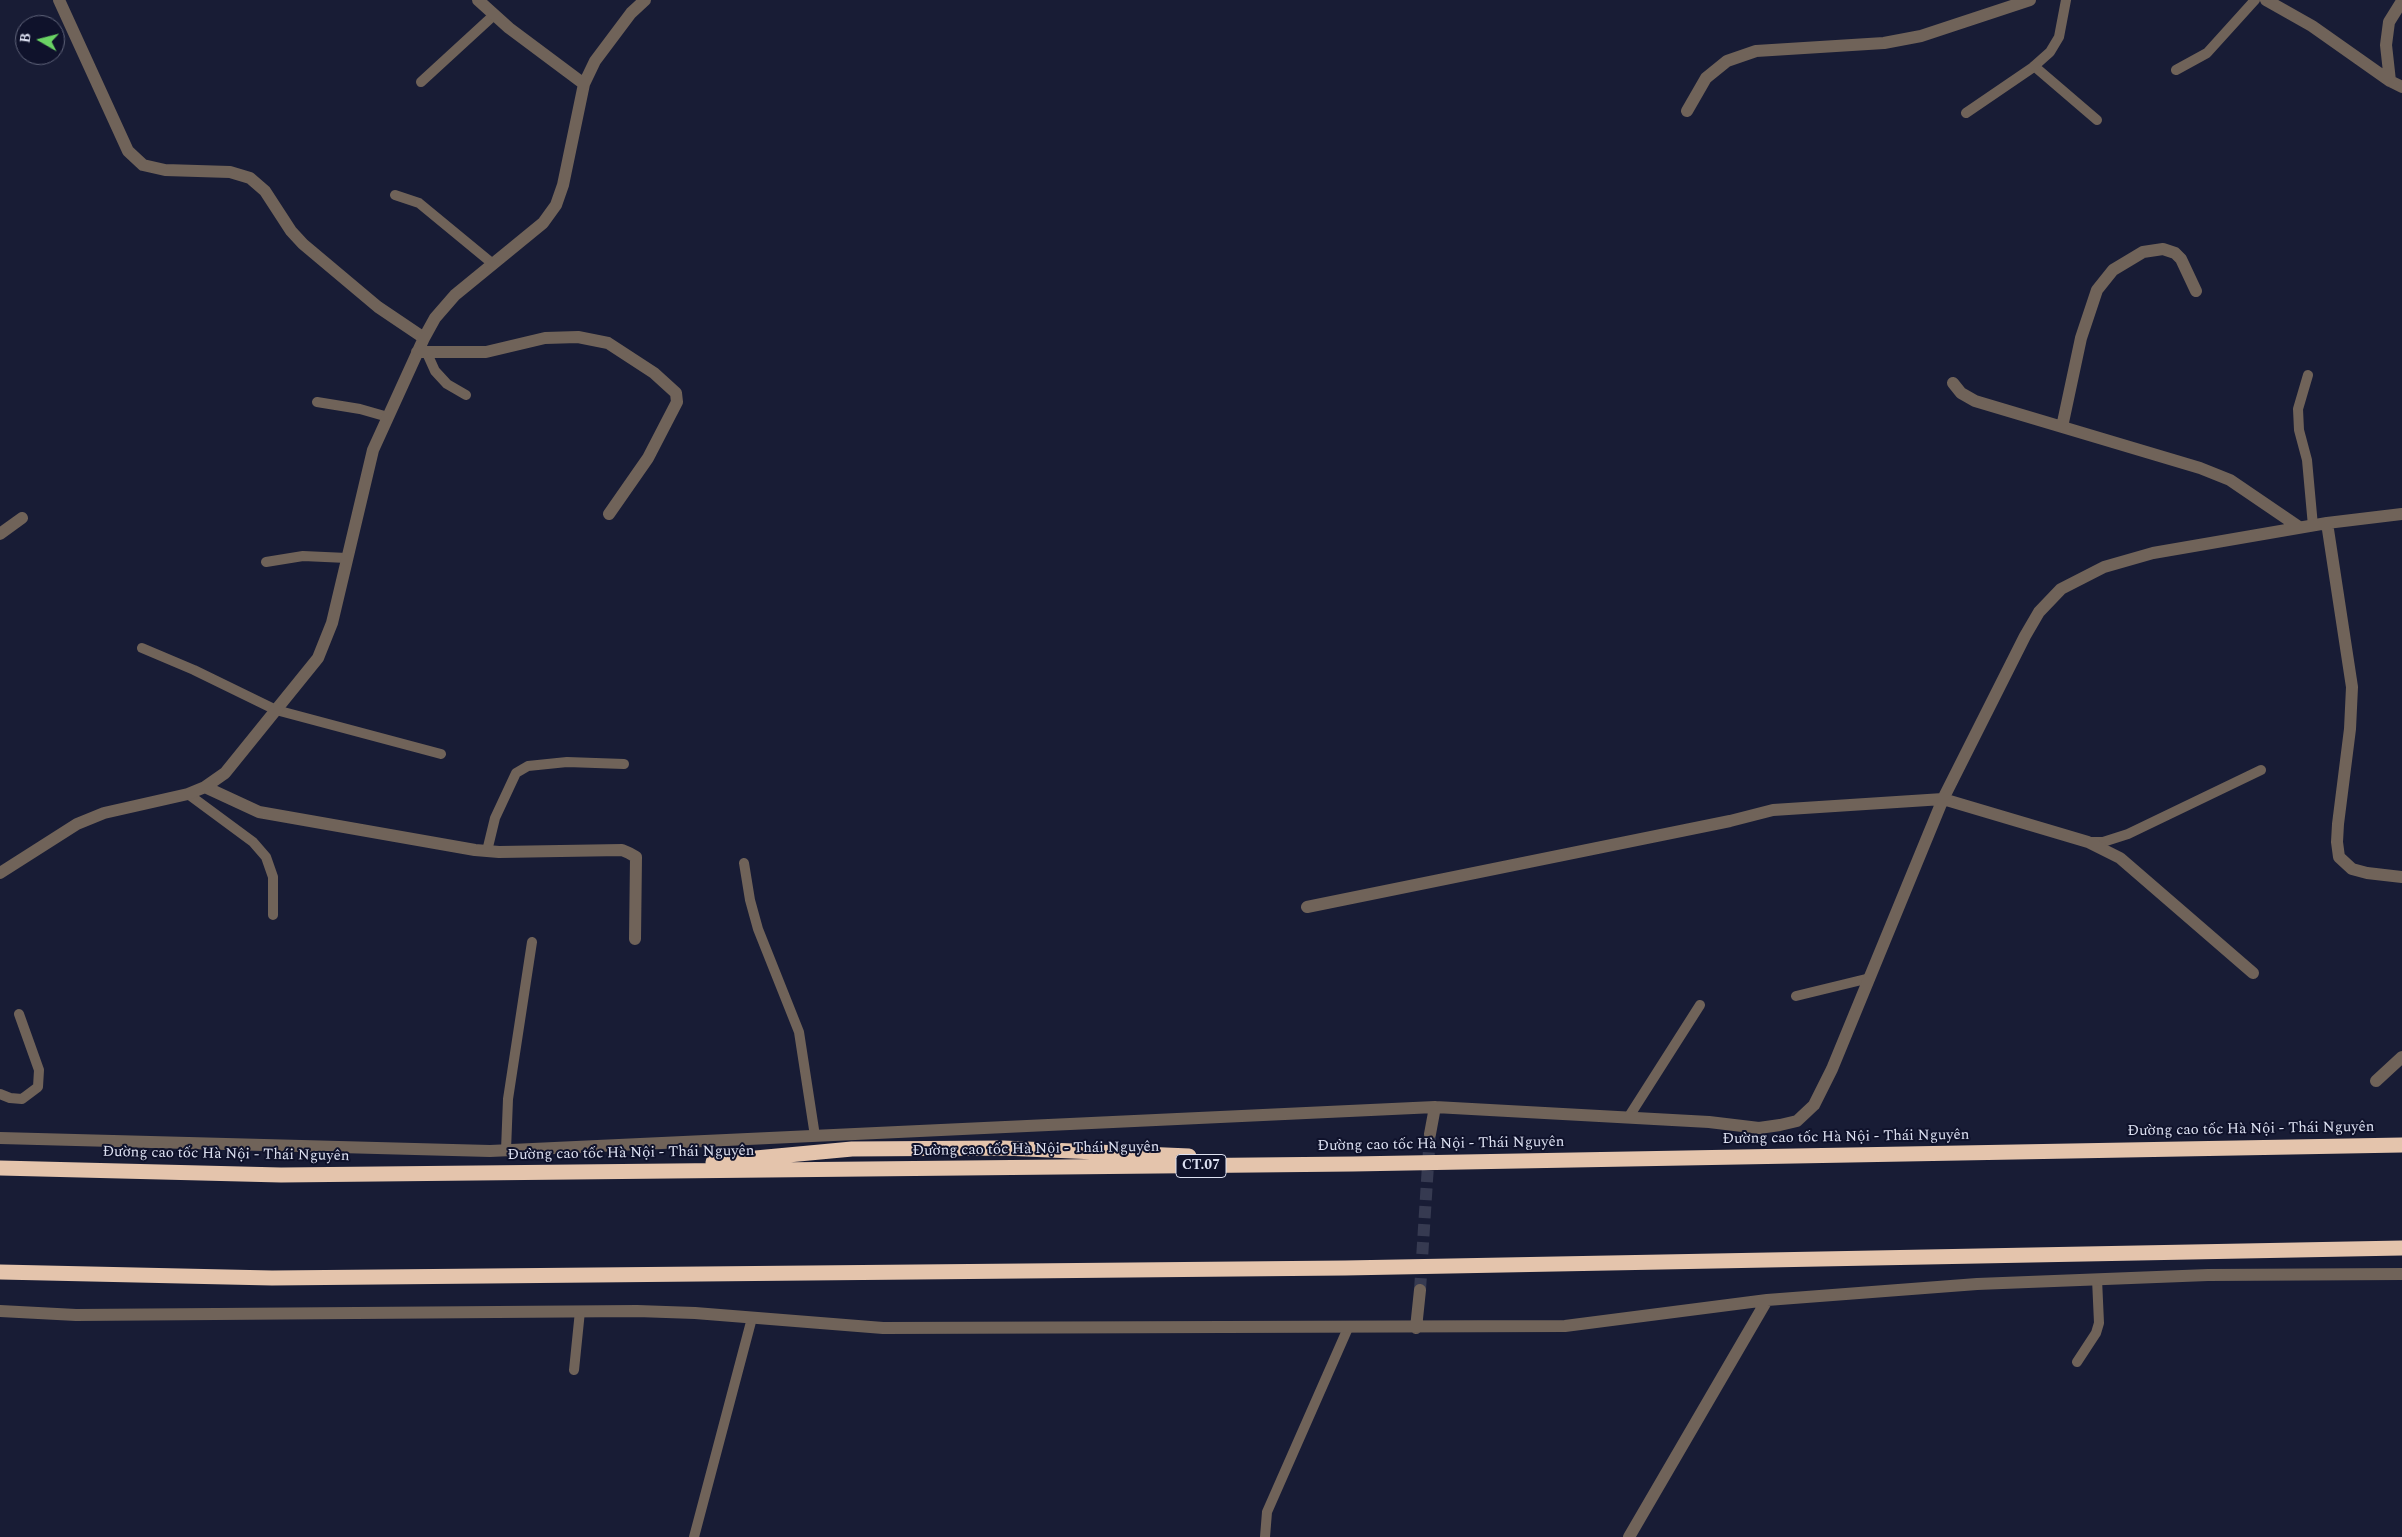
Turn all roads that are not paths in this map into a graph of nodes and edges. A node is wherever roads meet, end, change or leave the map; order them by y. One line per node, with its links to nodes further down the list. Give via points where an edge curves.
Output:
1 (59, 0): 22 (street, via 128,151 143,165 165,170 230,172 250,178 265,191 302,244 378,308)
2 (478, 0): 9 (street)
3 (645, 0): 14 (street, via 631,13 595,61)
4 (2030, 0): 16 (street, via 1922,36 1884,43 1756,52 1742,56 1727,61 1706,78)
5 (2066, 0): 10 (lane, via 2059,37 2050,52)
6 (2255, 0): 11 (lane, via 2206,53)
7 (2266, 0): 12 (street, via 2332,38)
8 (2402, 1): 12 (street, via 2389,22 2386,45)
9 (494, 15): 13 (lane); 14 (street)
10 (2034, 66): 17 (lane); 18 (lane)
11 (2176, 70)
12 (2390, 81): 15 (street)
13 (421, 82)
14 (584, 84): 20 (street, via 556,205 543,223)
15 (2402, 87)
16 (1687, 111)
17 (1966, 113)
18 (2097, 120)
19 (395, 196): 20 (lane, via 419,204)
20 (492, 264): 22 (street, via 455,295 435,318)
21 (2196, 291): 29 (street, via 2181,259 2164,249 2143,252 2113,270 2094,298)
22 (424, 338): 23 (street)
23 (421, 352): 26 (lane, via 447,384); 28 (street); 30 (street, via 486,352 545,338 578,337 608,342 654,373 676,393 677,402 648,458)
24 (2308, 375): 34 (lane, via 2298,409)
25 (1953, 383): 29 (street, via 1960,393 1975,401)
26 (466, 395)
27 (318, 402): 28 (lane)
28 (388, 417): 37 (street, via 371,458)
29 (2062, 427): 35 (street, via 2230,480)
30 (609, 514)
31 (2402, 514): 33 (street)
32 (22, 518): 36 (street)
33 (2327, 523): 34 (street); 51 (street, via 2352,687 2338,824 2339,857 2352,869)
34 (2313, 526): 35 (street)
35 (2299, 527): 46 (street, via 2153,553 2104,567 2060,589 2039,612 2025,636)
36 (0, 534)
37 (347, 558): 38 (lane, via 303,556); 40 (street, via 332,623 318,658)
38 (266, 562)
39 (142, 648): 40 (lane)
40 (276, 710): 41 (lane); 44 (street, via 225,773)
41 (441, 754)
42 (624, 764): 48 (lane, via 567,762 528,766 516,773 495,818)
43 (2260, 770): 47 (lane, via 2128,834 2103,842)
44 (205, 787): 45 (street); 48 (street, via 259,812)
45 (188, 794): 50 (street, via 104,813 77,824); 53 (lane, via 253,842 266,857 273,877)
46 (1943, 799): 47 (street); 52 (street, via 1773,810); 57 (street)
47 (2088, 842): 56 (street, via 2120,858)
48 (487, 850): 54 (street, via 629,852 636,857)
49 (744, 862): 67 (lane, via 758,929 799,1032)
50 (0, 873)
51 (2402, 877)
52 (1307, 907)
53 (273, 915)
54 (635, 939)
55 (532, 942): 70 (lane, via 508,1099)
56 (2253, 973)
57 (1870, 978): 58 (lane); 65 (street, via 1814,1105 1797,1121 1759,1128)
58 (1796, 996)
59 (1700, 1005): 65 (lane)
60 (19, 1014): 63 (lane, via 39,1070 38,1086 22,1099)
61 (2402, 1057): 62 (street)
62 (2376, 1081)
63 (0, 1094)
64 (1436, 1107): 65 (street); 66 (street); 67 (street)
65 (1628, 1118)
66 (1430, 1134)
67 (815, 1136): 70 (street)
68 (0, 1138): 70 (street, via 440,1151)
69 (2402, 1145): 71 (highway, Đường cao tốc Hà Nội - Thái Nguyên / CT.07, via 1353,1164 600,1172 281,1175)
70 (506, 1150)
71 (0, 1168)
72 (2402, 1248): 73 (highway, via 1355,1268 272,1278)
73 (0, 1272)
74 (2402, 1274): 75 (street)
75 (2097, 1279): 77 (street, via 1977,1284); 83 (lane, via 2099,1324)
76 (1420, 1290): 82 (street)
77 (1767, 1300): 82 (street, via 1565,1326); 87 (street)
78 (0, 1310): 79 (street, via 76,1315)
79 (580, 1312): 80 (street, via 695,1313); 84 (lane)
80 (752, 1318): 81 (street, via 883,1328); 85 (lane)
81 (1348, 1328): 82 (street); 86 (lane, via 1267,1512)
82 (1416, 1328)
83 (2077, 1362)
84 (574, 1370)
85 (694, 1537)
86 (1265, 1537)
87 (1629, 1537)

